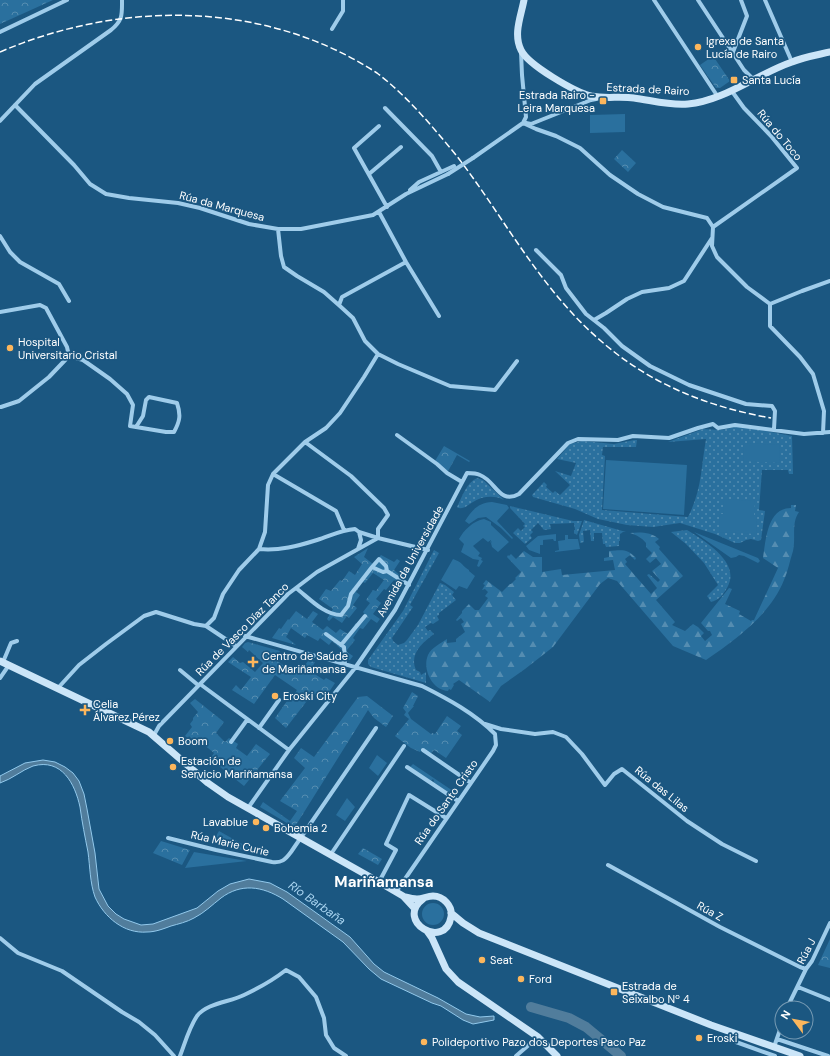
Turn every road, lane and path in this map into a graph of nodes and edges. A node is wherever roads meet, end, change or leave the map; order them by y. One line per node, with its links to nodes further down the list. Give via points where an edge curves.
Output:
1 (67, 0): 10 (street)
2 (122, 0): 19 (street, via 119,23 35,84)
3 (343, 0): 9 (street, via 343,12)
4 (524, 0): 11 (street, via 517,33)
5 (654, 0): 17 (street)
6 (698, 0): 12 (street)
7 (741, 0): 12 (street, via 747,16)
8 (765, 0): 14 (street)
9 (332, 29)
10 (0, 32)
11 (521, 51): 18 (street, Estrada de Rairo, via 529,60 576,91); 22 (street, via 526,117)
12 (732, 52): 15 (street)
13 (830, 52): 14 (street, Estrada de Rairo)
14 (792, 62): 15 (street, Estrada de Rairo)
15 (753, 79): 16 (street, Estrada de Rairo)
16 (731, 90): 17 (street, Estrada de Rairo); 31 (street, Rúa do Toco, via 797,168)
17 (718, 97): 18 (street, Estrada de Rairo, via 688,104)
18 (603, 98): 22 (street, via 591,100 531,124)
19 (15, 105): 21 (street); 32 (street, Rúa da Marquesa, via 90,184 106,194 178,203)
20 (385, 108): 26 (street, via 432,156)
21 (0, 121)
22 (523, 123): 28 (street, Rúa da Marquesa, bridge, via 448,174); 31 (street, via 580,148 610,176 638,194 663,207 707,218)
23 (379, 126): 27 (street, via 354,148)
24 (401, 147): 27 (street)
25 (454, 166): 26 (street, Rúa da Marquesa)
26 (441, 172): 28 (street, Rúa da Marquesa, via 419,182)
27 (369, 174): 29 (street)
28 (406, 194): 29 (street, Rúa da Marquesa)
29 (387, 207): 30 (street, Rúa da Marquesa)
30 (379, 212): 32 (street, Rúa da Marquesa, via 301,228); 36 (street)
31 (713, 227): 34 (street)
32 (278, 230): 40 (street, via 284,267 324,292)
33 (0, 236): 38 (street, via 20,262 59,284)
34 (712, 238): 39 (street, via 712,246 717,257 747,287); 43 (street, via 684,281 669,288 642,292 626,299)
35 (536, 250): 43 (street, via 561,275 566,288 586,314)
36 (406, 262): 40 (street, via 342,297); 42 (street)
37 (830, 281): 39 (street)
38 (69, 301)
39 (770, 304): 49 (street, via 770,326 813,374)
40 (339, 305): 44 (street, via 353,318 365,341)
41 (0, 312): 45 (street, via 40,305 46,308)
42 (439, 316)
43 (594, 320): 51 (street, via 622,346 650,366 688,385 746,404 772,406 775,411)
44 (378, 354): 46 (street, via 450,386 495,390); 55 (street, via 340,413 326,428)
45 (69, 356): 47 (street, via 49,377 19,401); 50 (street, via 83,360 127,394 133,405 130,426)
46 (517, 361)
47 (0, 407)
48 (830, 409): 49 (street)
49 (824, 411): 53 (street)
50 (136, 427): 50 (street, via 143,416 148,397 177,403 180,412 174,432)
51 (774, 429): 53 (street, via 804,434); 57 (street, Avenida da Universidade, via 735,425 718,428 713,424 669,438 633,436 618,440 578,439 568,444 512,498 503,496 480,475 467,473)
52 (830, 432): 53 (street)
53 (823, 433)
54 (397, 435): 57 (street, via 437,464 446,474)
55 (305, 442): 56 (street); 60 (street, via 351,476 384,508 388,515 378,528)
56 (273, 474): 58 (street, via 336,511); 61 (street, via 268,485 265,532)
57 (462, 482): 63 (street, Avenida da Universidade)
58 (344, 530): 59 (street, via 355,529); 61 (street, via 295,546 273,550)
59 (359, 532): 60 (street); 62 (street, via 361,540)
60 (378, 538): 62 (street, Rúa de Vasco Díaz Tanco); 63 (street)
61 (259, 549): 69 (street, via 239,570 222,594 214,618)
62 (358, 550): 67 (street, Rúa de Vasco Díaz Tanco, via 317,572)
63 (428, 550): 66 (street, Avenida da Universidade)
64 (372, 567): 65 (street); 65 (street, via 379,559); 67 (street, via 351,594 348,606 341,615 327,612)
65 (387, 571): 66 (street)
66 (409, 585): 77 (street, Avenida da Universidade)
67 (296, 588): 71 (street, Rúa de Vasco Díaz Tanco)
68 (365, 616): 73 (street)
69 (206, 626): 74 (street); 81 (street, via 156,612 144,616 79,665)
70 (326, 634): 73 (street)
71 (246, 636): 74 (street, Rúa de Vasco Díaz Tanco); 76 (street)
72 (17, 641): 75 (street, via 11,644)
73 (341, 645): 76 (street, via 344,648)
74 (236, 646): 80 (street, Rúa de Vasco Díaz Tanco)
75 (4, 663): 79 (street); 81 (street)
76 (345, 665): 77 (street)
77 (355, 668): 84 (street, via 422,686 454,703); 90 (street, Avenida da Universidade)
78 (180, 670): 80 (street, Rúa de Vasco Díaz Tanco)
79 (0, 678)
80 (199, 685): 83 (street); 87 (street, Rúa de Vasco Díaz Tanco, via 159,726)
81 (58, 688): 87 (street)
82 (278, 700): 85 (street)
83 (247, 720): 85 (street); 88 (street)
84 (482, 724): 93 (street, Rúa do Santo Cristo, via 494,734 496,745); 100 (street, Rúa das Lilas, via 534,734 553,732 566,737 605,785 622,769 687,821 722,844)
85 (259, 728): 90 (street)
86 (376, 728): 97 (street, Rúa Marie Curie)
87 (154, 735): 95 (street, via 217,790)
88 (232, 742)
89 (404, 746): 99 (street)
90 (289, 750): 95 (street, Avenida da Universidade)
91 (423, 750): 93 (street)
92 (407, 767): 94 (street)
93 (471, 783): 94 (street, Rúa do Santo Cristo)
94 (458, 801): 96 (street, Rúa do Santo Cristo)
95 (248, 808): 97 (street)
96 (446, 818): 102 (street, via 409,795 386,844 396,850); 103 (street, Rúa do Santo Cristo)
97 (301, 837): 98 (street, Rúa Marie Curie, via 286,859 278,863); 99 (street)
98 (168, 838)
99 (331, 854): 102 (street)
100 (756, 861)
101 (608, 865): 115 (street, Rúa Z, via 720,927)
102 (379, 882): 103 (street)
103 (396, 892): 104 (street)
104 (403, 896): 105 (street); 106 (street)
105 (423, 899): 106 (street); 107 (street, via 433,896 440,898 447,903)
106 (415, 909): 111 (street, via 416,921)
107 (451, 913): 109 (street); 110 (street)
108 (830, 923): 115 (street, Rúa J)
109 (447, 926): 110 (street, via 455,925); 112 (street)
110 (474, 930): 119 (street)
111 (427, 931): 112 (street); 114 (street)
112 (439, 931): 114 (street)
113 (0, 938): 124 (street, via 18,953 62,971 139,1022)
114 (438, 950): 120 (street, via 446,968 458,982)
115 (806, 969): 116 (street, Rúa J)
116 (798, 986): 117 (street, Rúa J); 118 (street)
117 (791, 1000)
118 (830, 1000)
119 (731, 1032): 123 (street); 129 (street, via 736,1042)
120 (538, 1036): 127 (street); 128 (street)
121 (777, 1040): 123 (street)
122 (780, 1040): 131 (street)
123 (774, 1047): 130 (street)
124 (174, 1056)
125 (180, 1056): 126 (street, via 198,1016 206,1008 243,996 286,970 299,977 316,997 324,1018 326,1036 334,1048)
126 (346, 1056)
127 (516, 1056)
128 (557, 1056)
129 (775, 1056)
130 (800, 1056)
131 (828, 1056)

